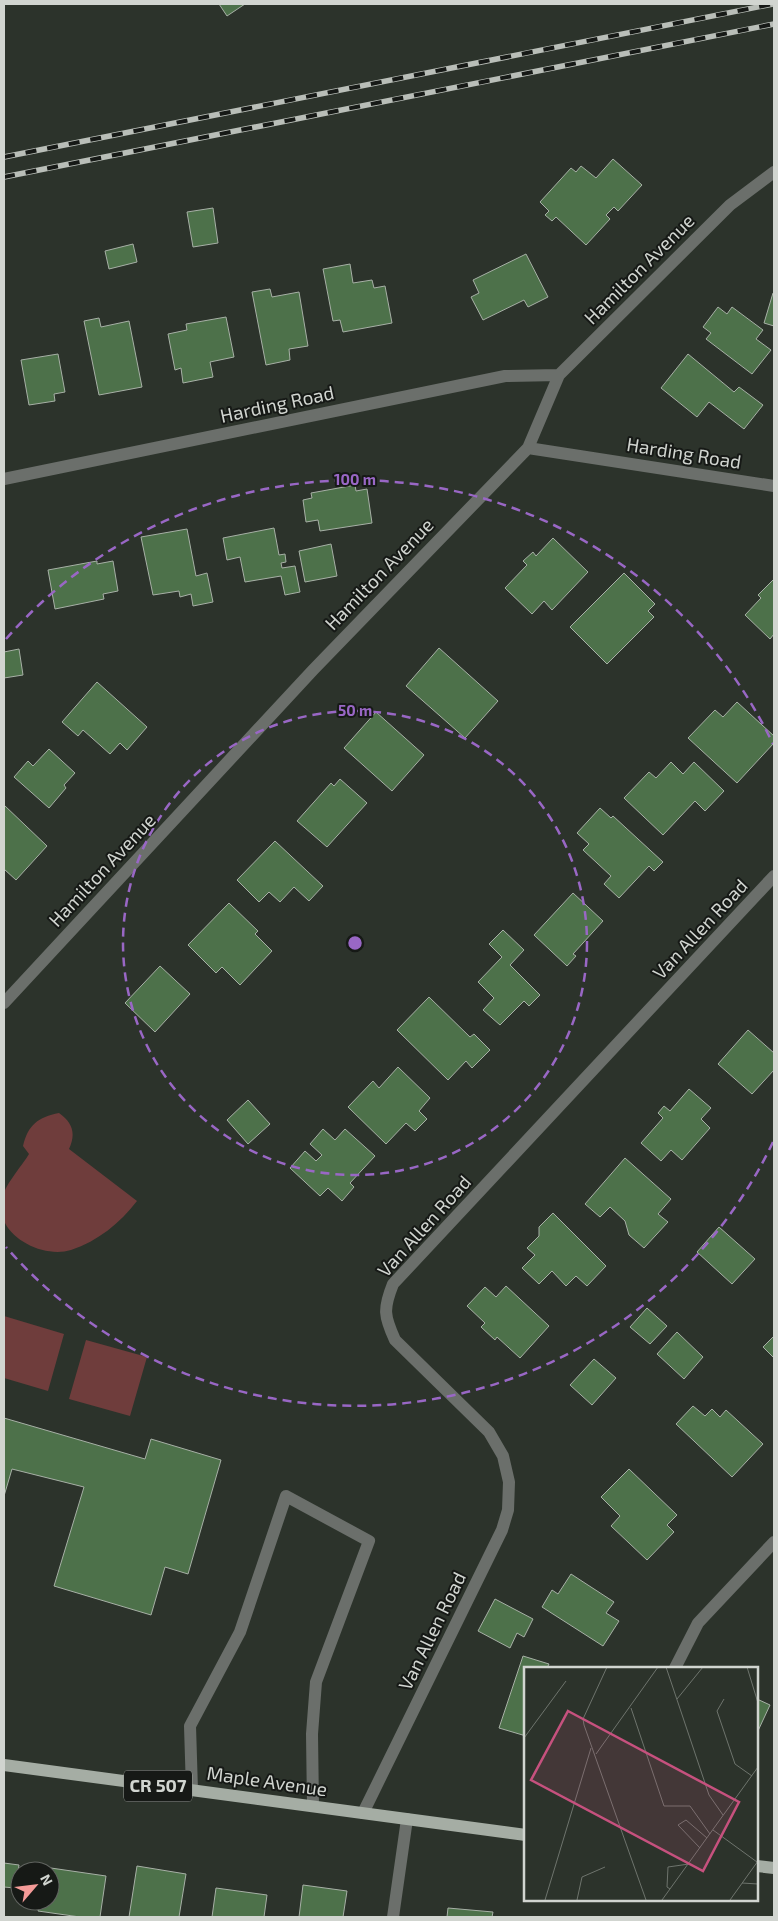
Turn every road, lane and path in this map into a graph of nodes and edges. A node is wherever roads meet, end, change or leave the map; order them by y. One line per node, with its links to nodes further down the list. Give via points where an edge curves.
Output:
1 (774, 172): 2 (street, Hamilton Avenue, via 730,205)
2 (559, 375): 3 (street, Hamilton Avenue); 4 (street, Harding Road, via 505,376)
3 (528, 448): 5 (street, Harding Road); 7 (street, Hamilton Avenue, via 313,670)
4 (4, 479)
5 (774, 486)
6 (774, 876): 13 (street, Van Allen Road, via 393,1284 385,1303 387,1323 395,1340 489,1432 503,1456 509,1482 508,1510 502,1530)
7 (4, 1003)
8 (774, 1542): 9 (street, via 698,1623)
9 (676, 1667)
10 (4, 1765): 11 (main road, Maple Avenue / CR 507)
11 (192, 1790): 12 (main road, Maple Avenue / CR 507); 12 (street, via 190,1726 240,1632 286,1496 369,1541 316,1682 312,1734)
12 (313, 1806): 13 (main road, Maple Avenue / CR 507)
13 (363, 1813): 14 (main road, Maple Avenue / CR 507)
14 (407, 1819): 15 (main road, Maple Avenue / CR 507); 18 (street)
15 (524, 1835)
16 (758, 1866): 17 (main road)
17 (774, 1868)
18 (393, 1917)

